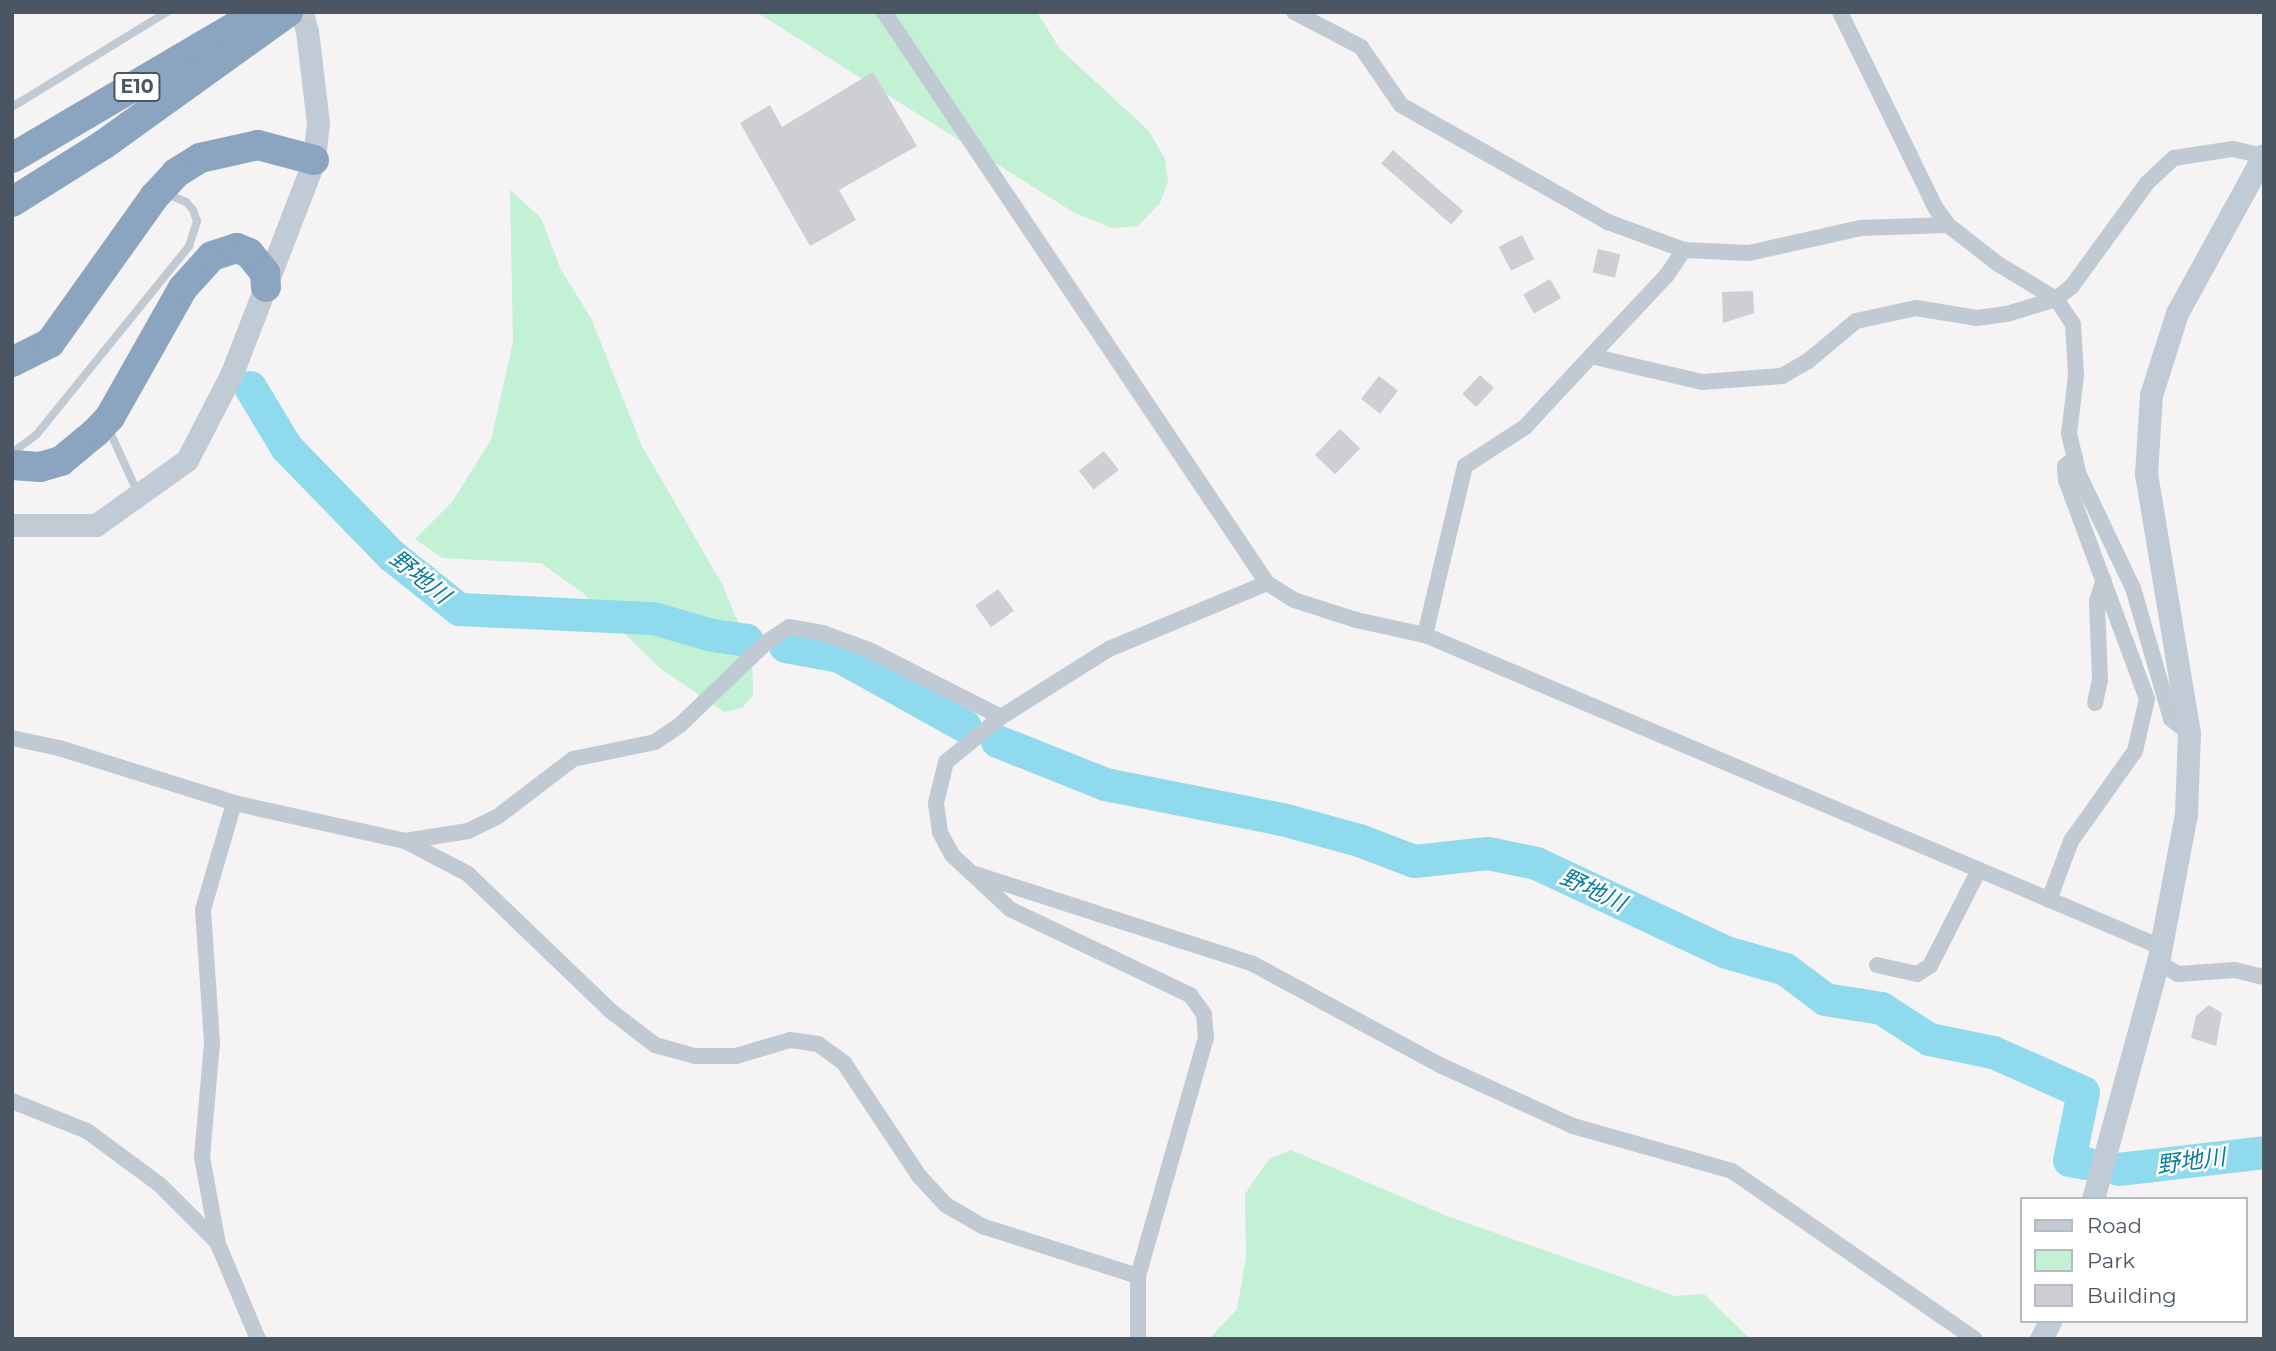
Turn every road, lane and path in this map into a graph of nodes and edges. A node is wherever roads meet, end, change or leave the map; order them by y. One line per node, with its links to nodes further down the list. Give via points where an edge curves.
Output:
1 (167, 12): 7 (lane)
2 (260, 12): 9 (highway, E10)
3 (884, 12): 26 (street)
4 (1294, 12): 14 (street, via 1361,47 1401,105 1608,222)
5 (1840, 12): 13 (street)
6 (298, 22): 10 (street, via 318,123); 12 (highway)
7 (12, 107)
8 (2264, 155): 16 (street, via 2233,149 2174,158 2147,183 2073,286); 30 (street, via 2177,313 2151,395 2146,474)
9 (12, 158)
10 (314, 160): 11 (highway, via 258,145 231,148 200,158 176,173); 15 (street)
11 (154, 197): 18 (highway, via 50,343); 20 (lane, via 176,196 193,211 197,221 189,246 37,434)
12 (12, 202)
13 (1948, 225): 14 (street, via 1861,228 1749,253); 16 (street, via 1998,264)
14 (1684, 250): 17 (street, via 1667,275)
15 (266, 287): 19 (highway, via 265,273 249,253 237,248 212,257 183,288); 23 (street, via 232,373 187,460)
16 (2056, 299): 17 (street, via 1977,318 1916,308 1856,321 1782,376 1702,382); 21 (street, via 2073,324 2076,376 2069,434)
17 (1591, 356): 27 (street, via 1525,427 1465,466)
18 (12, 362)
19 (110, 417): 22 (highway, via 61,461 40,467); 23 (lane, via 112,443)
20 (12, 453)
21 (2075, 458): 25 (street, via 2065,466 2066,480); 30 (street, via 2133,589 2171,719)
22 (12, 466)
23 (140, 497): 24 (street, via 96,525)
24 (12, 525)
25 (2104, 580): 28 (street, via 2097,600 2100,680); 36 (street, via 2147,699 2144,727 2135,751 2071,841)
26 (1267, 583): 27 (street, via 1294,600); 29 (street, via 1109,649)
27 (1425, 635): 34 (street)
28 (2095, 703)
29 (1001, 716): 33 (street, via 869,650 823,633 789,627 767,642 680,725 655,741 573,759 497,817 468,831); 35 (street, via 946,762 936,803 940,832 952,855)
30 (2189, 733): 37 (street, via 2186,814)
31 (12, 738): 32 (street, via 59,748)
32 (234, 803): 33 (street); 42 (street, via 204,910 212,1044 202,1157)
33 (405, 841): 43 (street, via 468,874 612,1012 655,1045 695,1056 736,1056 790,1040 818,1044 844,1063 919,1176 946,1205 982,1226)
34 (1979, 870): 36 (street); 38 (street, via 1930,966 1917,974)
35 (975, 874): 43 (street, via 1010,909 1190,995 1204,1014 1206,1038); 47 (street, via 1253,964 1443,1066 1573,1126 1732,1171)
36 (2049, 900): 37 (street)
37 (2160, 954): 39 (street, via 2178,974 2235,970); 41 (street)
38 (1877, 965)
39 (2264, 977)
40 (12, 1101): 42 (street, via 87,1131 159,1184)
41 (2094, 1197)
42 (218, 1244): 45 (street)
43 (1138, 1276): 46 (street)
44 (2049, 1323): 48 (street)
45 (258, 1339)
46 (1138, 1339)
47 (1975, 1339)
48 (2041, 1339)

